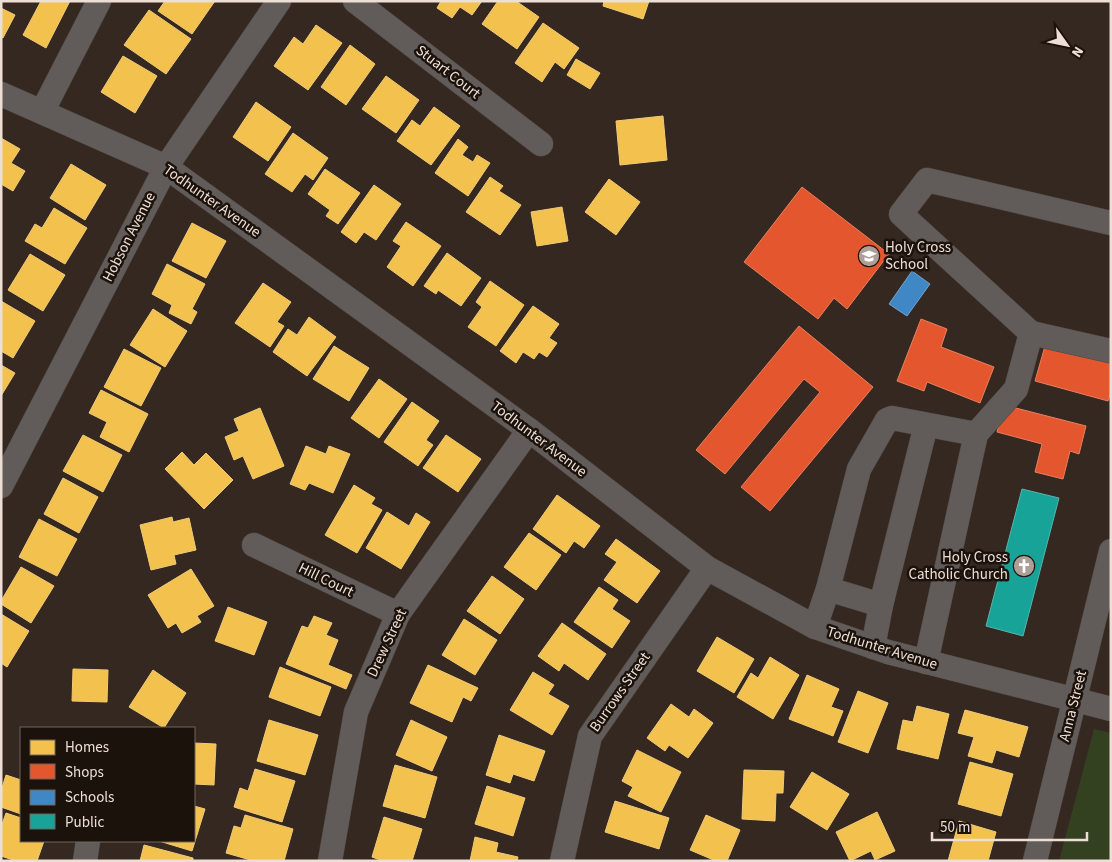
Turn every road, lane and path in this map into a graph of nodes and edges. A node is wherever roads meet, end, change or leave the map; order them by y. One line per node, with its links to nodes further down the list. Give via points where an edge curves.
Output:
1 (99, 1): 5 (street)
2 (279, 1): 7 (street, Hobson Avenue)
3 (355, 1): 6 (street, Stuart Court)
4 (1, 94): 5 (street, Todhunter Avenue)
5 (42, 112): 7 (street, Todhunter Avenue)
6 (541, 144)
7 (166, 167): 12 (street, Todhunter Avenue); 14 (street, Hobson Avenue)
8 (1111, 223): 9 (street, via 927,180 902,214)
9 (1031, 333): 10 (street); 13 (street, via 1016,389)
10 (1111, 351)
11 (926, 425): 13 (street); 18 (street, via 892,418 887,420 872,443 859,469); 19 (street)
12 (529, 430): 17 (street, Todhunter Avenue); 20 (street, Drew Street)
13 (976, 434): 23 (street)
14 (1, 486)
15 (254, 545): 20 (street, Hill Court)
16 (1111, 551): 24 (street, Anna Street)
17 (707, 568): 21 (street, Todhunter Avenue); 29 (street, Burrows Street, via 590,736)
18 (828, 589): 19 (street); 21 (street)
19 (881, 605): 22 (street)
20 (398, 614): 28 (street, Drew Street, via 356,712)
21 (815, 627): 22 (street, Todhunter Avenue)
22 (873, 647): 23 (street, Todhunter Avenue)
23 (926, 662): 24 (street, Todhunter Avenue)
24 (1075, 701): 25 (street, Todhunter Avenue); 30 (street, Anna Street)
25 (1111, 709)
26 (88, 842): 27 (street)
27 (85, 861)
28 (330, 861)
29 (562, 861)
30 (1035, 861)

